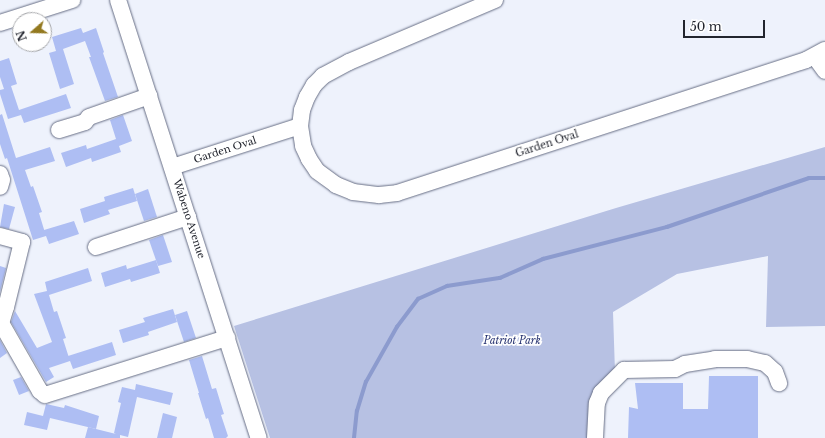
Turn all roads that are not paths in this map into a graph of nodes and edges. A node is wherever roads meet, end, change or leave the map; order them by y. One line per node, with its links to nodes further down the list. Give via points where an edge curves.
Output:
1 (72, 0): 4 (street)
2 (118, 0): 7 (street, Wabeno Avenue)
3 (495, 0): 8 (street, Garden Oval, via 349,62 323,76 314,84 307,97)
4 (0, 23)
5 (820, 53): 6 (street); 8 (street, Garden Oval, via 404,190 379,195 361,194 344,189 317,171 303,146)
6 (825, 71)
7 (149, 96): 9 (street); 10 (street, Wabeno Avenue)
8 (300, 126): 10 (street, Garden Oval)
9 (59, 130)
10 (172, 167): 13 (street, Wabeno Avenue)
11 (0, 174): 12 (street)
12 (0, 186)
13 (188, 217): 15 (street); 16 (street, Wabeno Avenue)
14 (0, 236): 16 (street, via 22,242 0,323 40,391 45,395)
15 (96, 247)
16 (226, 338): 18 (street, Wabeno Avenue)
17 (779, 383): 19 (street, via 775,372 765,363 746,359 715,359 686,364 675,370 624,370 601,393 597,403)
18 (259, 438)
19 (595, 438)

